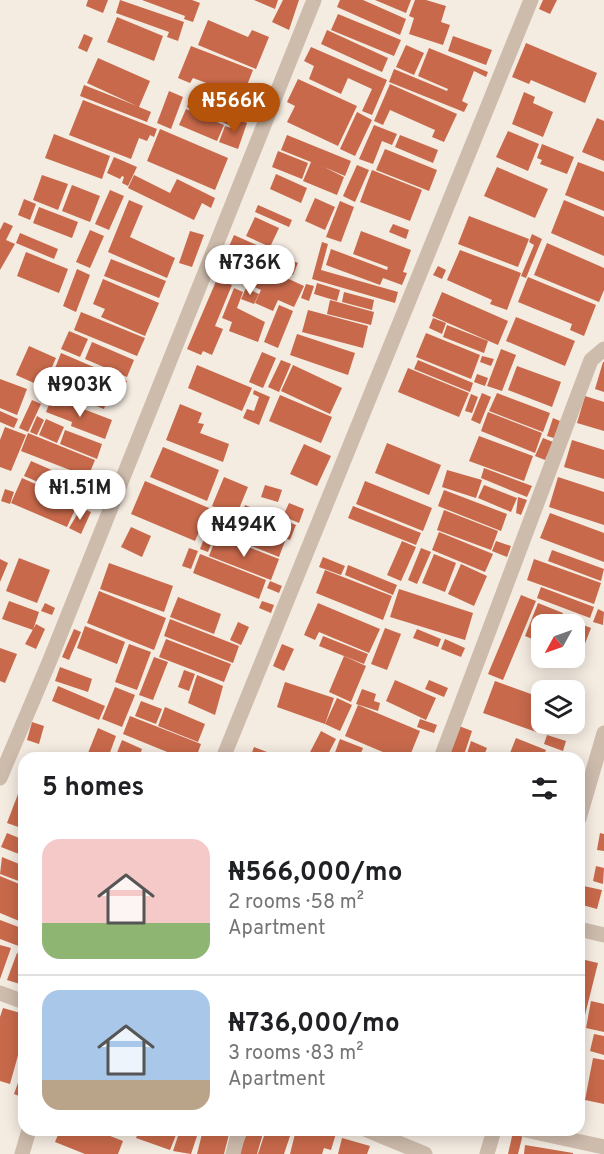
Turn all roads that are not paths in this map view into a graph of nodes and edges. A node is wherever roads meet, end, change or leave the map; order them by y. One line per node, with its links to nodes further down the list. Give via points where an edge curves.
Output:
1 (314, 0): 7 (street)
2 (531, 0): 5 (street)
3 (604, 349): 6 (street, via 591,360)
4 (604, 733): 8 (street)
5 (225, 752)
6 (443, 752)
7 (0, 778)
8 (585, 798)
9 (585, 930): 10 (street)
10 (604, 935)
11 (0, 993): 12 (street)
12 (18, 1000)
13 (27, 1136): 19 (street)
14 (238, 1136): 20 (street)
15 (382, 1136): 21 (street)
16 (492, 1136): 22 (street)
17 (553, 1136): 18 (street)
18 (604, 1147)
19 (22, 1154)
20 (233, 1154)
21 (425, 1154)
22 (487, 1154)

